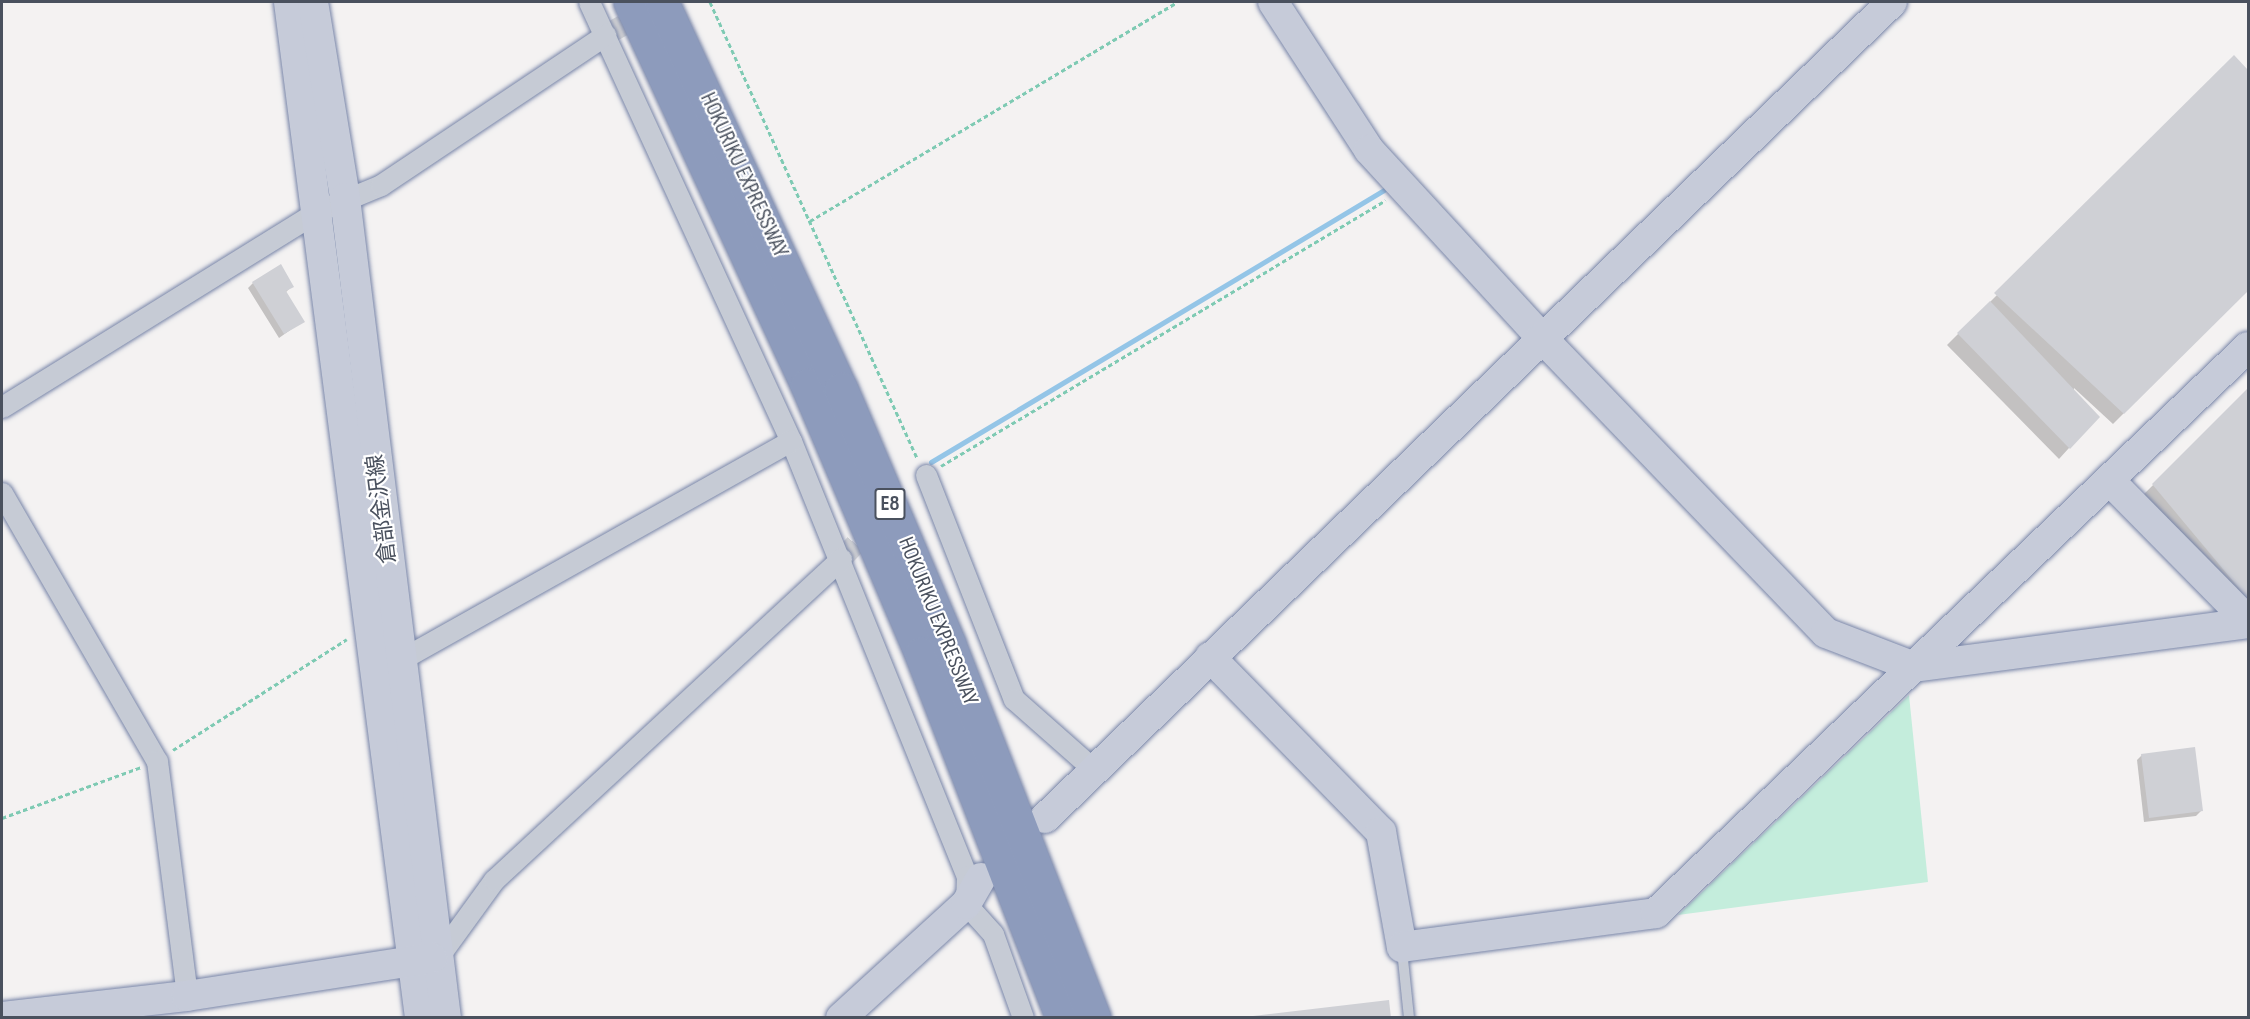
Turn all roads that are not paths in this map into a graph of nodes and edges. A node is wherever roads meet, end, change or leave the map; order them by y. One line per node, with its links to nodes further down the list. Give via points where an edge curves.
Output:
1 (289, 2): 10 (street, 倉部金沢線)
2 (313, 2): 9 (street, 倉部金沢線)
3 (589, 2): 8 (street)
4 (630, 2): 35 (highway, HOKURIKU EXPRESSWAY / E8, via 812,395 926,665)
5 (662, 2): 36 (highway, HOKURIKU EXPRESSWAY / E8, via 863,442 949,644)
6 (1274, 2): 11 (street, via 1369,150)
7 (1892, 2): 11 (street)
8 (605, 35): 9 (street, via 381,185); 14 (street)
9 (345, 198): 10 (street); 21 (street, 倉部金沢線)
10 (318, 211): 13 (street); 28 (street, 倉部金沢線, via 369,624)
11 (1542, 339): 20 (street); 22 (street, via 1826,633)
12 (2248, 347): 16 (street)
13 (2, 407)
14 (791, 441): 18 (street); 21 (street)
15 (926, 475): 23 (street, via 1014,699)
16 (2111, 482): 19 (street); 22 (street)
17 (2, 493): 29 (street, via 157,761)
18 (841, 559): 26 (street, via 967,876); 28 (street, via 494,880)
19 (2248, 622): 22 (street)
20 (1210, 657): 23 (street); 27 (street, via 1381,832)
21 (400, 660): 28 (street, 倉部金沢線)
22 (1914, 667): 27 (street, via 1656,913)
23 (1093, 770): 24 (street)
24 (1045, 818)
25 (981, 878): 26 (street)
26 (966, 904): 33 (street); 34 (street, via 993,934)
27 (1402, 947): 37 (lane)
28 (425, 959): 29 (street); 31 (street, 倉部金沢線); 32 (street, 倉部金沢線)
29 (187, 996): 30 (street)
30 (2, 1017)
31 (420, 1017)
32 (446, 1017)
33 (841, 1017)
34 (1023, 1017)
35 (1062, 1017)
36 (1094, 1017)
37 (1409, 1017)

